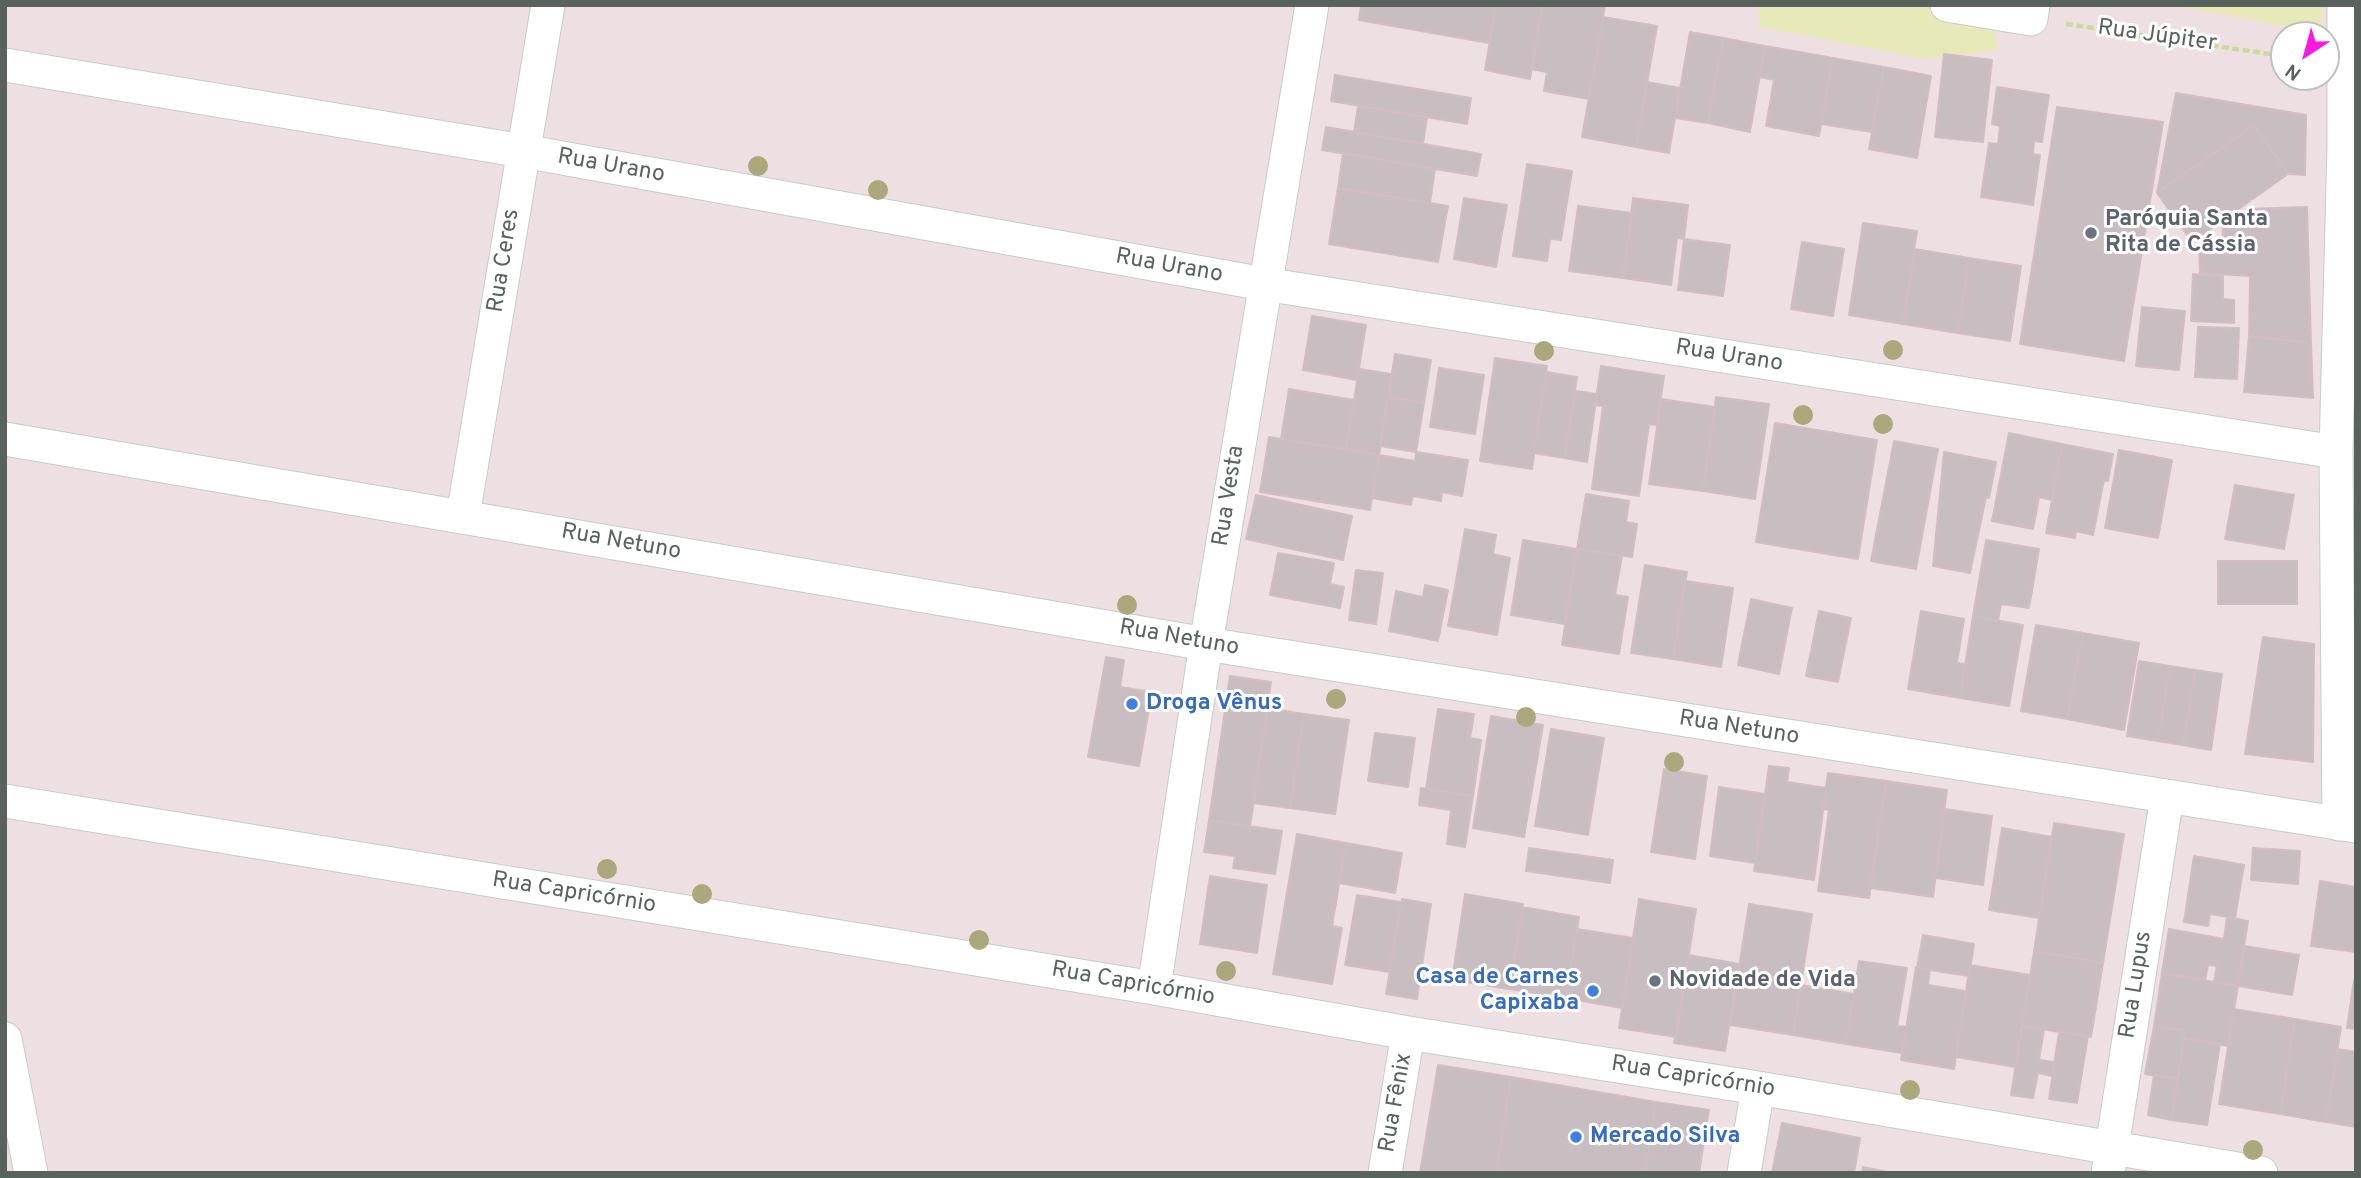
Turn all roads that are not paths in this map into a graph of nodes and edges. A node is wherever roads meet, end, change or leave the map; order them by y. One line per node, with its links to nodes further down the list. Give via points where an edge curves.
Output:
1 (548, 5): 8 (street, Rua Ceres)
2 (1312, 5): 9 (street, Rua Vesta)
3 (1947, 5): 5 (street)
4 (2344, 5): 7 (street)
5 (2032, 12)
6 (5, 65): 8 (street, Rua Urano)
7 (2349, 65): 11 (street)
8 (523, 151): 9 (street, Rua Urano); 12 (street, Rua Ceres)
9 (1264, 284): 11 (street, Rua Urano); 13 (street, Rua Vesta)
10 (5, 439): 12 (street, Rua Netuno)
11 (2336, 452): 16 (street)
12 (463, 516): 13 (street, Rua Netuno)
13 (1206, 644): 14 (street, Rua Netuno); 17 (street, Rua Vesta)
14 (2167, 797): 16 (street, Rua Netuno); 21 (street, Rua Lupus)
15 (5, 801): 17 (street, Rua Capricórnio)
16 (2347, 825)
17 (1154, 988): 18 (street, Rua Capricórnio)
18 (1409, 1033): 20 (street, Rua Capricórnio); 23 (street, Rua Fênix)
19 (5, 1039): 22 (street)
20 (1758, 1088): 21 (street, Rua Capricórnio); 24 (street)
21 (2110, 1161): 25 (street, Rua Capricórnio)
22 (30, 1173)
23 (1385, 1173)
24 (1744, 1173)
25 (2261, 1173)

